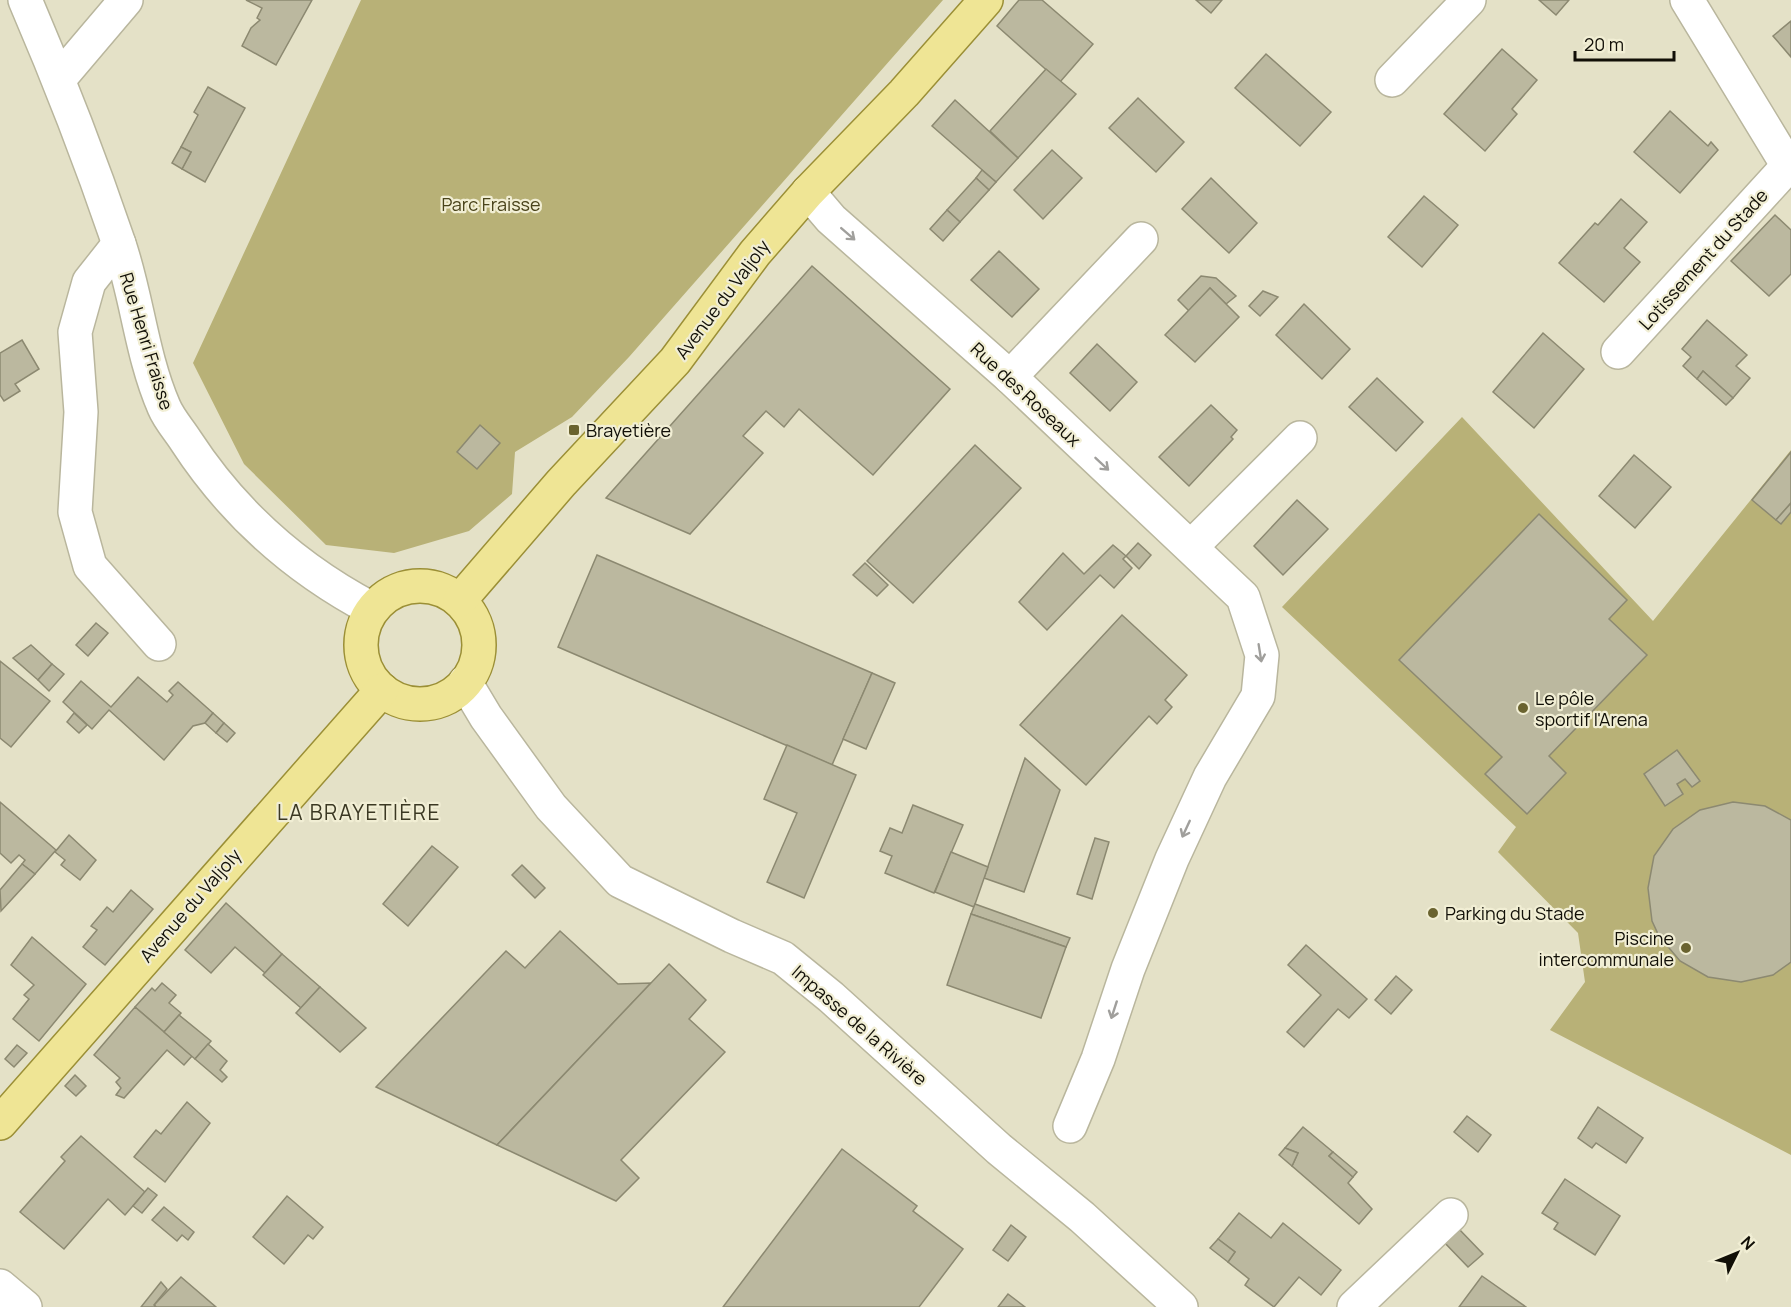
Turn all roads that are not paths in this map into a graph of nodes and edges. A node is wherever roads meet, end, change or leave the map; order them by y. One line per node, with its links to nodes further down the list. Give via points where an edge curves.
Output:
1 (25, 0): 6 (street, Rue Henri Fraisse)
2 (126, 0): 6 (street)
3 (986, 0): 9 (main road, Avenue du Valjoly, via 904,93)
4 (1469, 0): 7 (street)
5 (1688, 0): 8 (street)
6 (59, 79): 11 (street, Rue Henri Fraisse)
7 (1392, 80)
8 (1789, 166): 12 (street, Lotissement du Stade)
9 (808, 192): 13 (street, Rue des Roseaux, one-way to 13, via 831,219); 16 (main road, Avenue du Valjoly, via 755,252 675,361 561,483)
10 (1141, 239): 13 (street)
11 (119, 244): 17 (street, Rue Henri Fraisse, via 164,407 212,480 273,543 342,593); 18 (street, via 89,282 75,332 81,412 75,512 90,566)
12 (1618, 352)
13 (1010, 377): 15 (street, Rue des Roseaux, one-way to 15)
14 (1300, 438): 15 (street)
15 (1191, 547): 22 (street, Rue des Roseaux, one-way to 22, via 1243,597 1262,655 1258,696 1210,777 1172,859)
16 (460, 600): 17 (main road, via 426,586 405,587 387,595); 19 (main road, via 478,634 474,667)
17 (372, 609): 20 (main road, via 363,625 362,660)
18 (159, 644)
19 (465, 682): 20 (main road, via 452,694 416,704); 26 (street, Impasse de la Rivière, via 551,807 620,880 783,958)
20 (382, 690): 21 (main road, Avenue du Valjoly)
21 (0, 1123)
22 (1071, 1126)
23 (1451, 1215): 27 (street)
24 (0, 1286): 25 (street)
25 (25, 1307)
26 (1181, 1307)
27 (1354, 1307)

